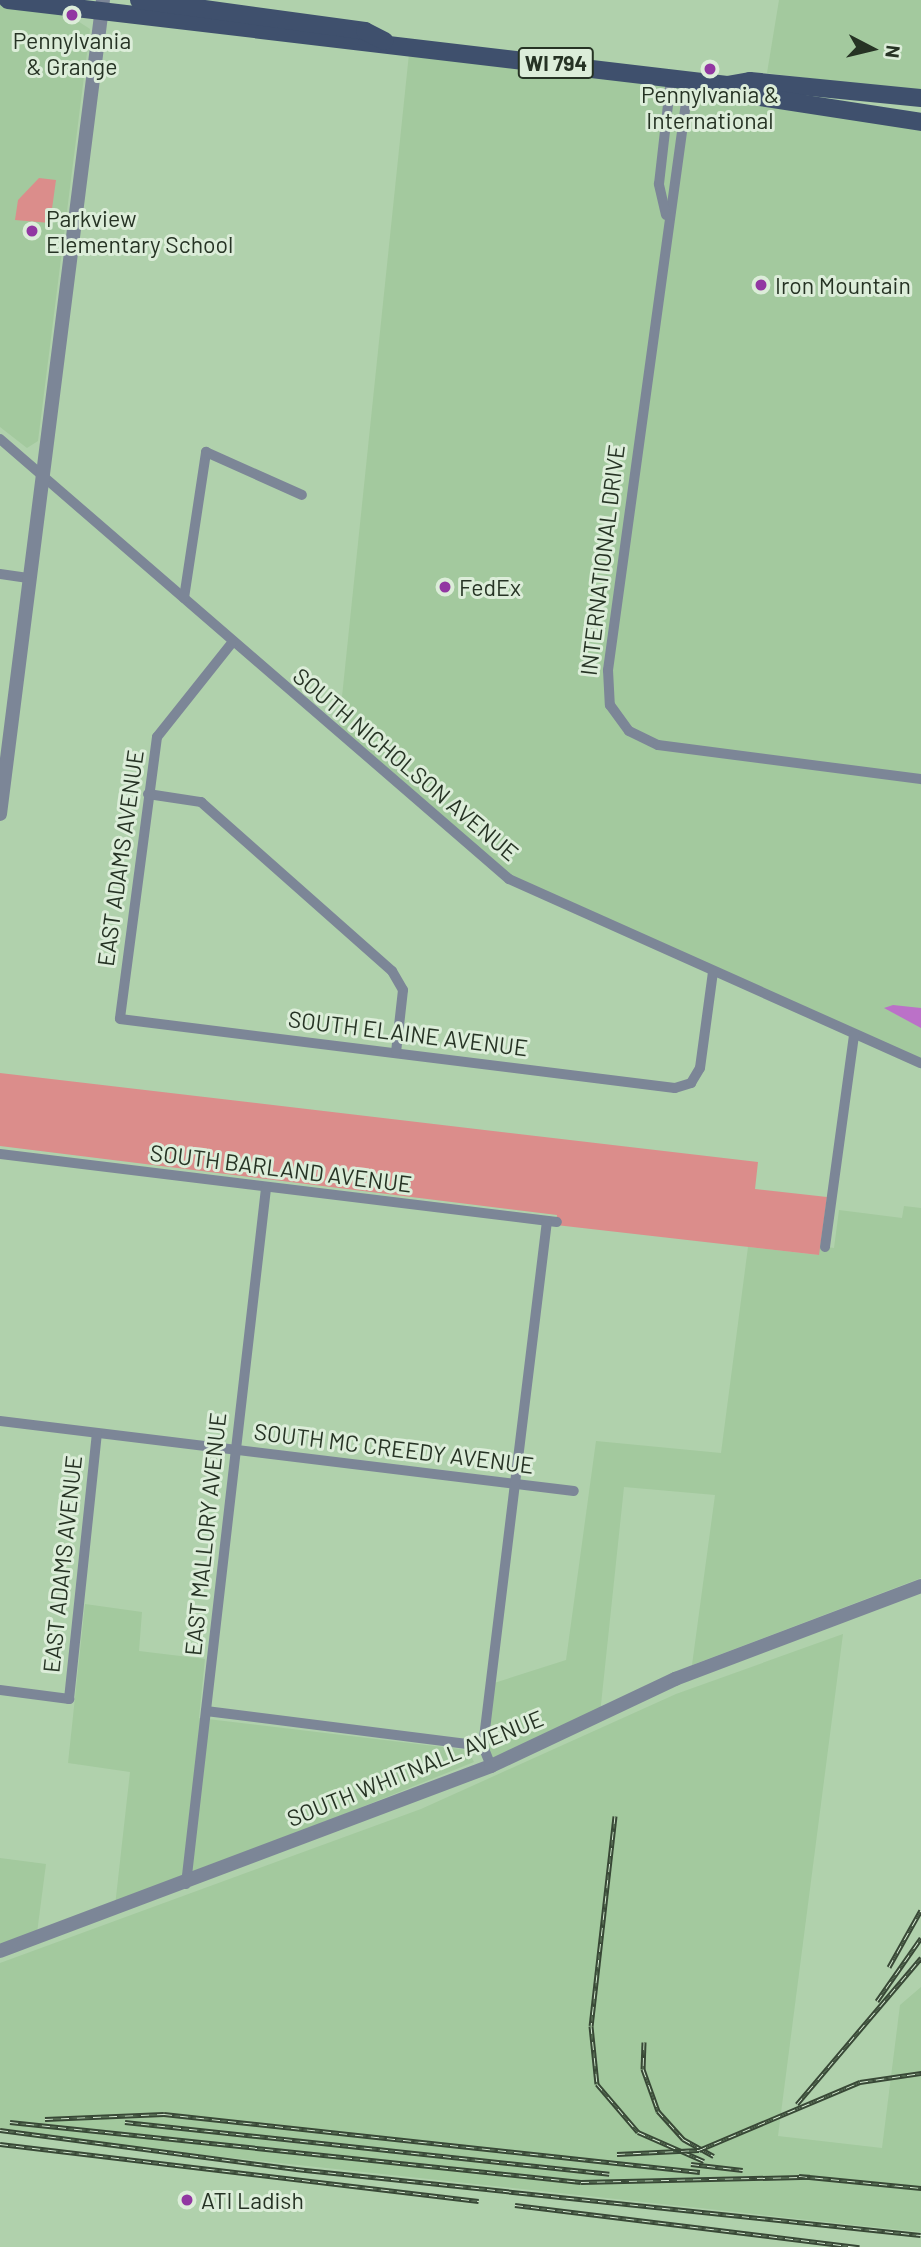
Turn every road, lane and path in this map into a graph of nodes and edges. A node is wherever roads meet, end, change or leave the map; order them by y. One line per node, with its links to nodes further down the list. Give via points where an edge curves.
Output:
1 (8, 0): 3 (main road, WI 794)
2 (139, 0): 4 (main road, WI 794, via 365,32)
3 (102, 6): 4 (main road, WI 794, via 363,44); 12 (street)
4 (385, 41): 5 (main road, WI 794)
5 (671, 78): 6 (main road, WI 794); 10 (street, INTERNATIONAL DRIVE, via 659,184)
6 (689, 81): 7 (main road, WI 794); 10 (street, INTERNATIONAL DRIVE)
7 (727, 85): 8 (main road, WI 794, via 750,81); 9 (main road, WI 794, via 747,95)
8 (921, 98)
9 (921, 122)
10 (666, 218): 18 (street, INTERNATIONAL DRIVE, via 608,670 614,713 629,731 658,745)
11 (0, 439): 12 (street, SOUTH NICHOLSON AVENUE)
12 (44, 480): 15 (street); 16 (street, SOUTH NICHOLSON AVENUE)
13 (302, 495): 16 (street, via 206,452)
14 (0, 574): 15 (street)
15 (30, 578): 20 (street)
16 (184, 598): 17 (street, SOUTH NICHOLSON AVENUE)
17 (231, 644): 19 (street, EAST ADAMS AVENUE, via 166,718); 21 (street, SOUTH NICHOLSON AVENUE, via 509,879)
18 (921, 779)
19 (148, 794): 22 (street, EAST ADAMS AVENUE); 24 (street, via 209,807 392,971 403,990)
20 (0, 814)
21 (713, 972): 23 (street, SOUTH NICHOLSON AVENUE); 24 (street, SOUTH ELAINE AVENUE, via 700,1068 691,1083 675,1088)
22 (120, 1019): 24 (street, SOUTH ELAINE AVENUE)
23 (854, 1034): 25 (street, SOUTH NICHOLSON AVENUE); 28 (street)
24 (396, 1052)
25 (921, 1063)
26 (0, 1153): 27 (street, SOUTH BARLAND AVENUE)
27 (265, 1188): 31 (street, EAST MALLORY AVENUE); 32 (street, SOUTH BARLAND AVENUE, via 552,1222)
28 (825, 1247)
29 (0, 1421): 30 (street, SOUTH MC CREEDY AVENUE)
30 (97, 1433): 31 (street, SOUTH MC CREEDY AVENUE); 35 (street, EAST ADAMS AVENUE, via 69,1699)
31 (235, 1449): 32 (street, SOUTH MC CREEDY AVENUE); 36 (street, EAST MALLORY AVENUE)
32 (514, 1484): 33 (street, SOUTH MC CREEDY AVENUE); 37 (street)
33 (574, 1492)
34 (921, 1586): 38 (street, SOUTH WHITNALL AVENUE, via 675,1679)
35 (0, 1690)
36 (206, 1712): 37 (street); 39 (street, EAST MALLORY AVENUE)
37 (484, 1746): 38 (street)
38 (491, 1766): 39 (street, SOUTH WHITNALL AVENUE)
39 (186, 1884): 40 (street, SOUTH WHITNALL AVENUE)
40 (0, 1951)

